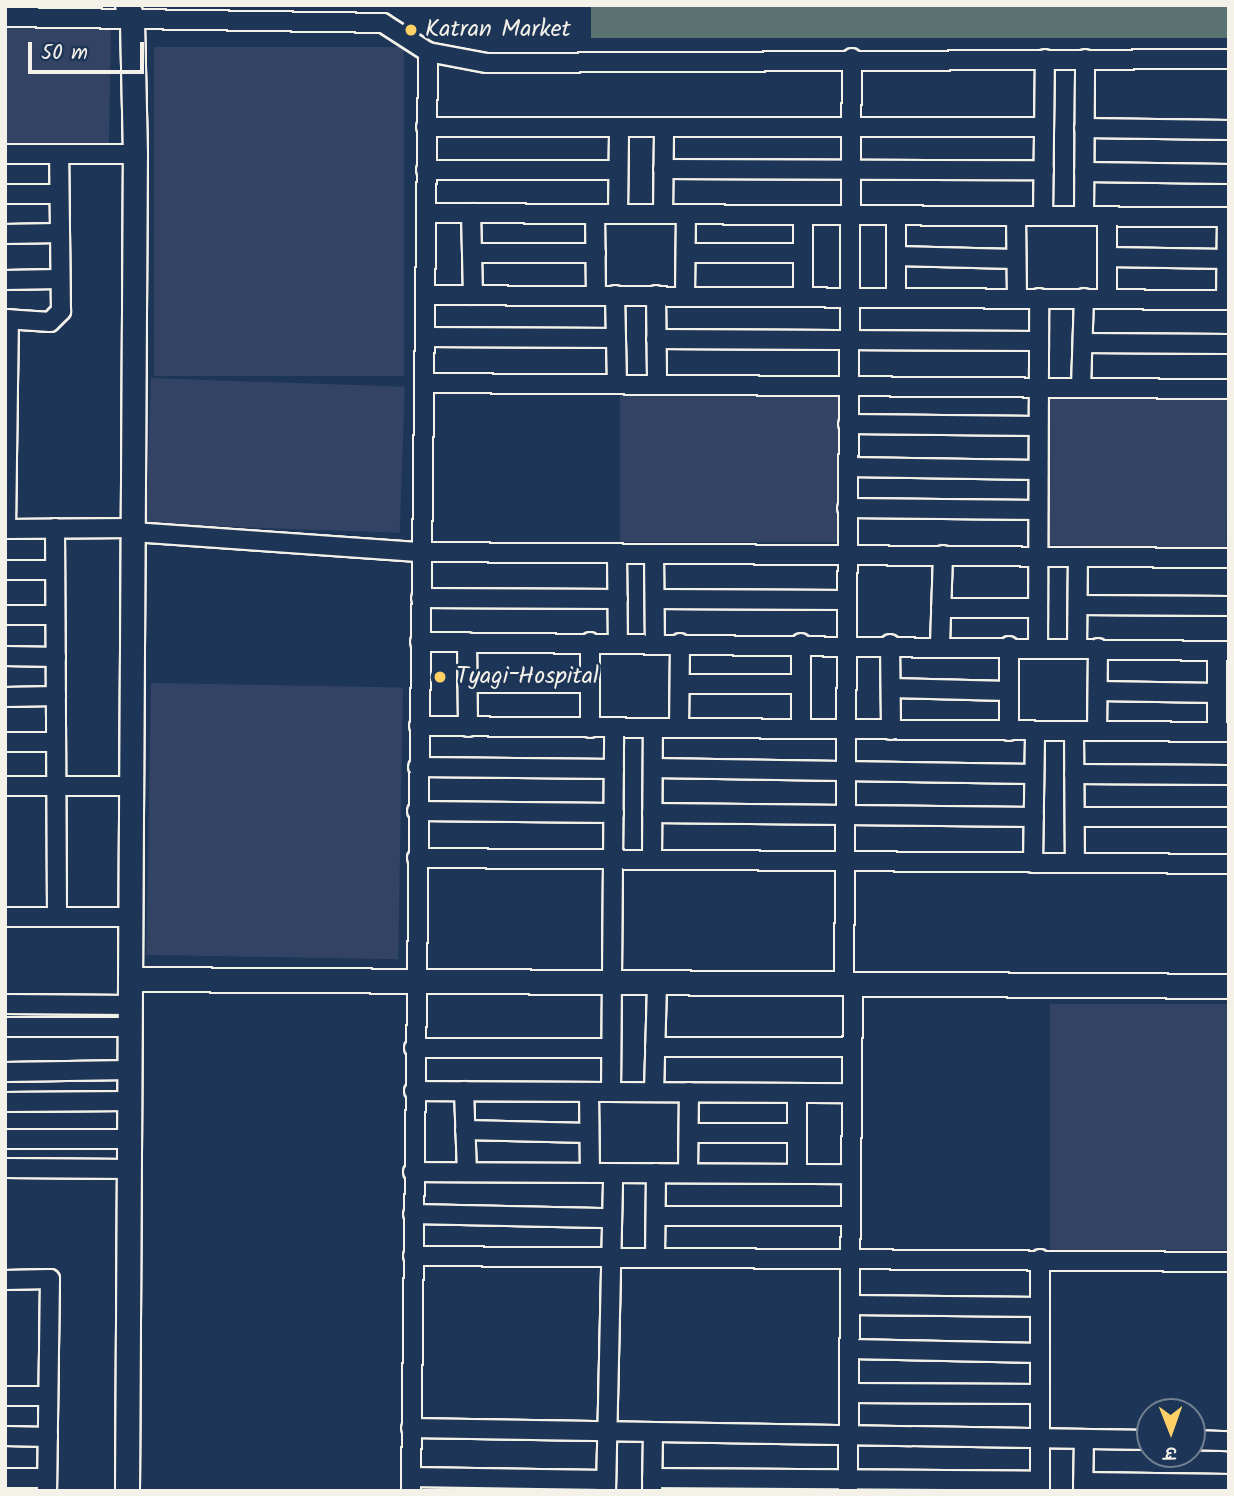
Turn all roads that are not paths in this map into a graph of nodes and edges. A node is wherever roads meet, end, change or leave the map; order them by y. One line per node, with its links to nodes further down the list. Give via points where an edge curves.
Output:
1 (132, 12): 2 (street); 3 (street, via 383,23); 16 (street)
2 (5, 17)
3 (428, 52): 4 (street, via 487,63); 8 (street)
4 (852, 58): 5 (street); 12 (street)
5 (1045, 59): 6 (street); 11 (street)
6 (1085, 59): 7 (street); 13 (street)
7 (1229, 60)
8 (426, 127): 9 (street); 20 (street)
9 (619, 127): 10 (street); 21 (street)
10 (664, 127): 12 (street); 18 (street)
11 (1044, 127): 12 (street); 22 (street)
12 (851, 128): 19 (street)
13 (1084, 128): 14 (street); 23 (street)
14 (1229, 130)
15 (5, 153): 17 (street)
16 (135, 153): 17 (street); 94 (street)
17 (59, 154): 26 (street)
18 (663, 169): 19 (street); 31 (street)
19 (851, 169): 22 (street); 34 (street)
20 (426, 170): 21 (street); 27 (street)
21 (618, 170): 30 (street)
22 (1044, 170): 37 (street)
23 (1084, 172): 24 (street); 38 (street)
24 (1229, 174)
25 (5, 194): 26 (street)
26 (58, 194): 41 (street)
27 (426, 214): 28 (street); 53 (street)
28 (471, 214): 29 (street); 43 (street)
29 (595, 214): 30 (street); 44 (street)
30 (618, 214): 31 (street)
31 (663, 214): 32 (street)
32 (686, 214): 33 (street); 45 (street)
33 (803, 215): 34 (street); 46 (street)
34 (850, 215): 35 (street); 60 (street)
35 (895, 215): 36 (street); 47 (street)
36 (1016, 216): 37 (street); 49 (street)
37 (1043, 216): 38 (street)
38 (1084, 216): 39 (street)
39 (1107, 216): 40 (street); 48 (street)
40 (1228, 217): 50 (street)
41 (58, 233): 42 (street); 52 (street)
42 (5, 234)
43 (472, 253): 44 (street); 54 (street)
44 (596, 253): 55 (street)
45 (685, 253): 46 (street); 58 (street)
46 (803, 253): 59 (street)
47 (896, 256): 49 (street); 61 (street)
48 (1107, 257): 50 (street); 65 (street)
49 (1016, 259): 62 (street)
50 (1227, 259): 66 (street)
51 (5, 279): 52 (street)
52 (58, 279): 67 (street, via 57,318)
53 (426, 295): 54 (street); 68 (street)
54 (473, 295): 55 (street)
55 (596, 295): 56 (street)
56 (615, 295): 57 (street); 69 (street)
57 (656, 295): 58 (street); 70 (street)
58 (685, 295): 59 (street)
59 (803, 295): 60 (street)
60 (850, 295): 61 (street); 71 (street)
61 (896, 296): 62 (street)
62 (1017, 297): 63 (street)
63 (1039, 298): 64 (street); 72 (street)
64 (1084, 298): 65 (street); 73 (street)
65 (1107, 299): 66 (street)
66 (1228, 300)
67 (7, 319): 75 (street)
68 (425, 337): 69 (street); 76 (street)
69 (616, 338): 77 (street)
70 (656, 339): 71 (street); 78 (street)
71 (849, 339): 72 (street); 79 (street)
72 (1039, 341): 80 (street)
73 (1083, 343): 74 (street); 81 (street)
74 (1229, 344)
75 (7, 367): 83 (street)
76 (424, 383): 77 (street); 95 (street)
77 (617, 383): 78 (street)
78 (657, 383): 79 (street)
79 (849, 383): 80 (street); 84 (street)
80 (1039, 386): 81 (street); 85 (street)
81 (1082, 387): 82 (street)
82 (1229, 389)
83 (6, 407): 86 (street)
84 (848, 424): 85 (street); 87 (street)
85 (1038, 426): 88 (street)
86 (6, 447): 89 (street)
87 (848, 467): 88 (street); 90 (street)
88 (1038, 470): 91 (street)
89 (6, 490): 92 (street)
90 (848, 508): 91 (street); 98 (street)
91 (1038, 510): 100 (street)
92 (5, 528): 93 (street)
93 (55, 528): 94 (street); 104 (street)
94 (133, 530): 95 (street); 167 (street)
95 (421, 552): 96 (street); 105 (street)
96 (617, 553): 97 (street); 107 (street)
97 (654, 554): 98 (street); 106 (street)
98 (847, 555): 99 (street); 108 (street)
99 (943, 555): 100 (street); 111 (street)
100 (1038, 556): 101 (street); 112 (street)
101 (1078, 557): 102 (street); 109 (street)
102 (1229, 558)
103 (5, 570): 104 (street)
104 (55, 570): 114 (street)
105 (421, 598): 107 (street); 115 (street)
106 (655, 598): 108 (street); 119 (street)
107 (618, 599): 118 (street)
108 (846, 600): 122 (street)
109 (1078, 606): 110 (street); 127 (street)
110 (1229, 606)
111 (941, 608): 112 (street); 124 (street)
112 (1038, 608): 126 (street)
113 (5, 615): 114 (street)
114 (55, 615): 131 (street)
115 (420, 642): 116 (street); 142 (street)
116 (467, 642): 117 (street); 132 (street)
117 (590, 642): 118 (street); 133 (street)
118 (618, 642): 119 (street)
119 (655, 642): 120 (street)
120 (680, 643): 121 (street); 134 (street)
121 (801, 643): 122 (street); 135 (street)
122 (846, 643): 123 (street); 149 (street)
123 (890, 644): 124 (street); 136 (street)
124 (940, 645): 125 (street)
125 (1009, 646): 126 (street); 137 (street)
126 (1038, 647): 127 (street)
127 (1077, 648): 128 (street)
128 (1098, 648): 129 (street); 138 (street)
129 (1223, 651): 139 (street)
130 (5, 656): 131 (street)
131 (56, 657): 140 (street)
132 (467, 683): 133 (street); 143 (street)
133 (590, 683): 144 (street)
134 (680, 684): 135 (street); 147 (street)
135 (801, 684): 148 (street)
136 (891, 688): 137 (street); 150 (street)
137 (1009, 691): 151 (street)
138 (1098, 691): 139 (street); 154 (street)
139 (1217, 693): 155 (street)
140 (56, 696): 141 (street); 157 (street)
141 (5, 697)
142 (419, 726): 143 (street); 158 (street)
143 (468, 727): 144 (street)
144 (590, 727): 145 (street)
145 (614, 728): 146 (street); 160 (street)
146 (653, 728): 147 (street); 159 (street)
147 (679, 728): 148 (street)
148 (802, 729): 149 (street)
149 (845, 730): 150 (street); 161 (street)
150 (891, 730): 151 (street)
151 (1009, 731): 152 (street)
152 (1035, 731): 153 (street); 162 (street)
153 (1074, 731): 154 (street); 163 (street)
154 (1097, 732): 155 (street)
155 (1223, 732)
156 (5, 742): 157 (street)
157 (56, 742): 166 (street)
158 (418, 767): 160 (street); 168 (street)
159 (653, 768): 161 (street); 170 (street)
160 (614, 769): 169 (street)
161 (844, 773): 162 (street); 171 (street)
162 (1034, 774): 172 (street)
163 (1074, 774): 164 (street); 173 (street)
164 (1229, 775)
165 (5, 786): 166 (street)
166 (56, 786): 167 (street); 183 (street)
167 (131, 786): 184 (street)
168 (417, 811): 169 (street); 175 (street)
169 (614, 813): 176 (street)
170 (653, 813): 171 (street); 177 (street)
171 (844, 817): 172 (street); 178 (street)
172 (1034, 817): 179 (street)
173 (1074, 817): 174 (street); 180 (street)
174 (1229, 817)
175 (417, 858): 176 (street); 186 (street)
176 (614, 860): 177 (street); 187 (street)
177 (652, 860): 178 (street)
178 (844, 863): 179 (street); 189 (street)
179 (1033, 863): 180 (street)
180 (1075, 863): 181 (street)
181 (1229, 864)
182 (5, 917): 183 (street)
183 (57, 917): 184 (street)
184 (130, 917): 185 (street)
185 (130, 979): 186 (street); 192 (street)
186 (415, 981): 187 (street); 196 (street)
187 (610, 982): 188 (street); 197 (street)
188 (657, 983): 189 (street); 195 (street)
189 (848, 984): 190 (street); 194 (street)
190 (1229, 986)
191 (5, 1004): 192 (street)
192 (130, 1016): 193 (street); 198 (street)
193 (5, 1027)
194 (852, 1046): 195 (street); 207 (street)
195 (655, 1047): 204 (street)
196 (414, 1048): 197 (street); 200 (street)
197 (610, 1048): 203 (street)
198 (129, 1070): 199 (street); 208 (street)
199 (5, 1072)
200 (414, 1090): 201 (street); 218 (street)
201 (464, 1091): 202 (street); 210 (street)
202 (589, 1091): 203 (street); 211 (street)
203 (611, 1092): 204 (street)
204 (654, 1092): 205 (street)
205 (689, 1092): 206 (street); 212 (street)
206 (797, 1093): 207 (street); 213 (street)
207 (852, 1093): 225 (street)
208 (129, 1101): 209 (street); 215 (street)
209 (5, 1102)
210 (465, 1130): 211 (street); 219 (street)
211 (589, 1133): 220 (street)
212 (689, 1133): 213 (street); 223 (street)
213 (797, 1133): 224 (street)
214 (5, 1139): 215 (street)
215 (129, 1139): 217 (street)
216 (5, 1168): 217 (street)
217 (129, 1169): 265 (street)
218 (413, 1172): 219 (street); 226 (street)
219 (467, 1172): 220 (street)
220 (590, 1173): 221 (street)
221 (613, 1173): 222 (street); 229 (street)
222 (656, 1173): 223 (street); 227 (street)
223 (688, 1173): 224 (street)
224 (797, 1174): 225 (street)
225 (851, 1174): 228 (street)
226 (413, 1214): 229 (street); 230 (street)
227 (656, 1216): 228 (street); 232 (street)
228 (851, 1216): 233 (street)
229 (612, 1217): 231 (street)
230 (412, 1256): 231 (street); 245 (street)
231 (611, 1257): 232 (street); 246 (street)
232 (656, 1257): 233 (street)
233 (850, 1258): 234 (street); 237 (street)
234 (1040, 1259): 235 (street); 238 (street)
235 (1229, 1262)
236 (5, 1280): 244 (street, via 50,1279)
237 (850, 1306): 238 (street); 239 (street)
238 (1040, 1307): 240 (street)
239 (849, 1349): 240 (street); 241 (street)
240 (1040, 1353): 242 (street)
241 (849, 1393): 242 (street); 248 (street)
242 (1040, 1394): 251 (street)
243 (5, 1396): 244 (street)
244 (48, 1396): 250 (street)
245 (411, 1429): 246 (street); 257 (street)
246 (606, 1432): 247 (street); 261 (street)
247 (653, 1432): 248 (street); 258 (street)
248 (849, 1435): 251 (street); 262 (street)
249 (5, 1436): 250 (street)
250 (48, 1437): 260 (street)
251 (1040, 1438): 252 (street); 263 (street)
252 (1084, 1440): 253 (street); 264 (street)
253 (1136, 1440)
254 (1206, 1440): 255 (street)
255 (1229, 1441)
256 (5, 1478): 260 (street)
257 (411, 1484): 261 (street)
258 (652, 1484): 262 (street)
259 (1229, 1484): 264 (street)
260 (47, 1485)
261 (606, 1485)
262 (848, 1486): 263 (street)
263 (1040, 1486)
264 (1083, 1486)
265 (127, 1491)

